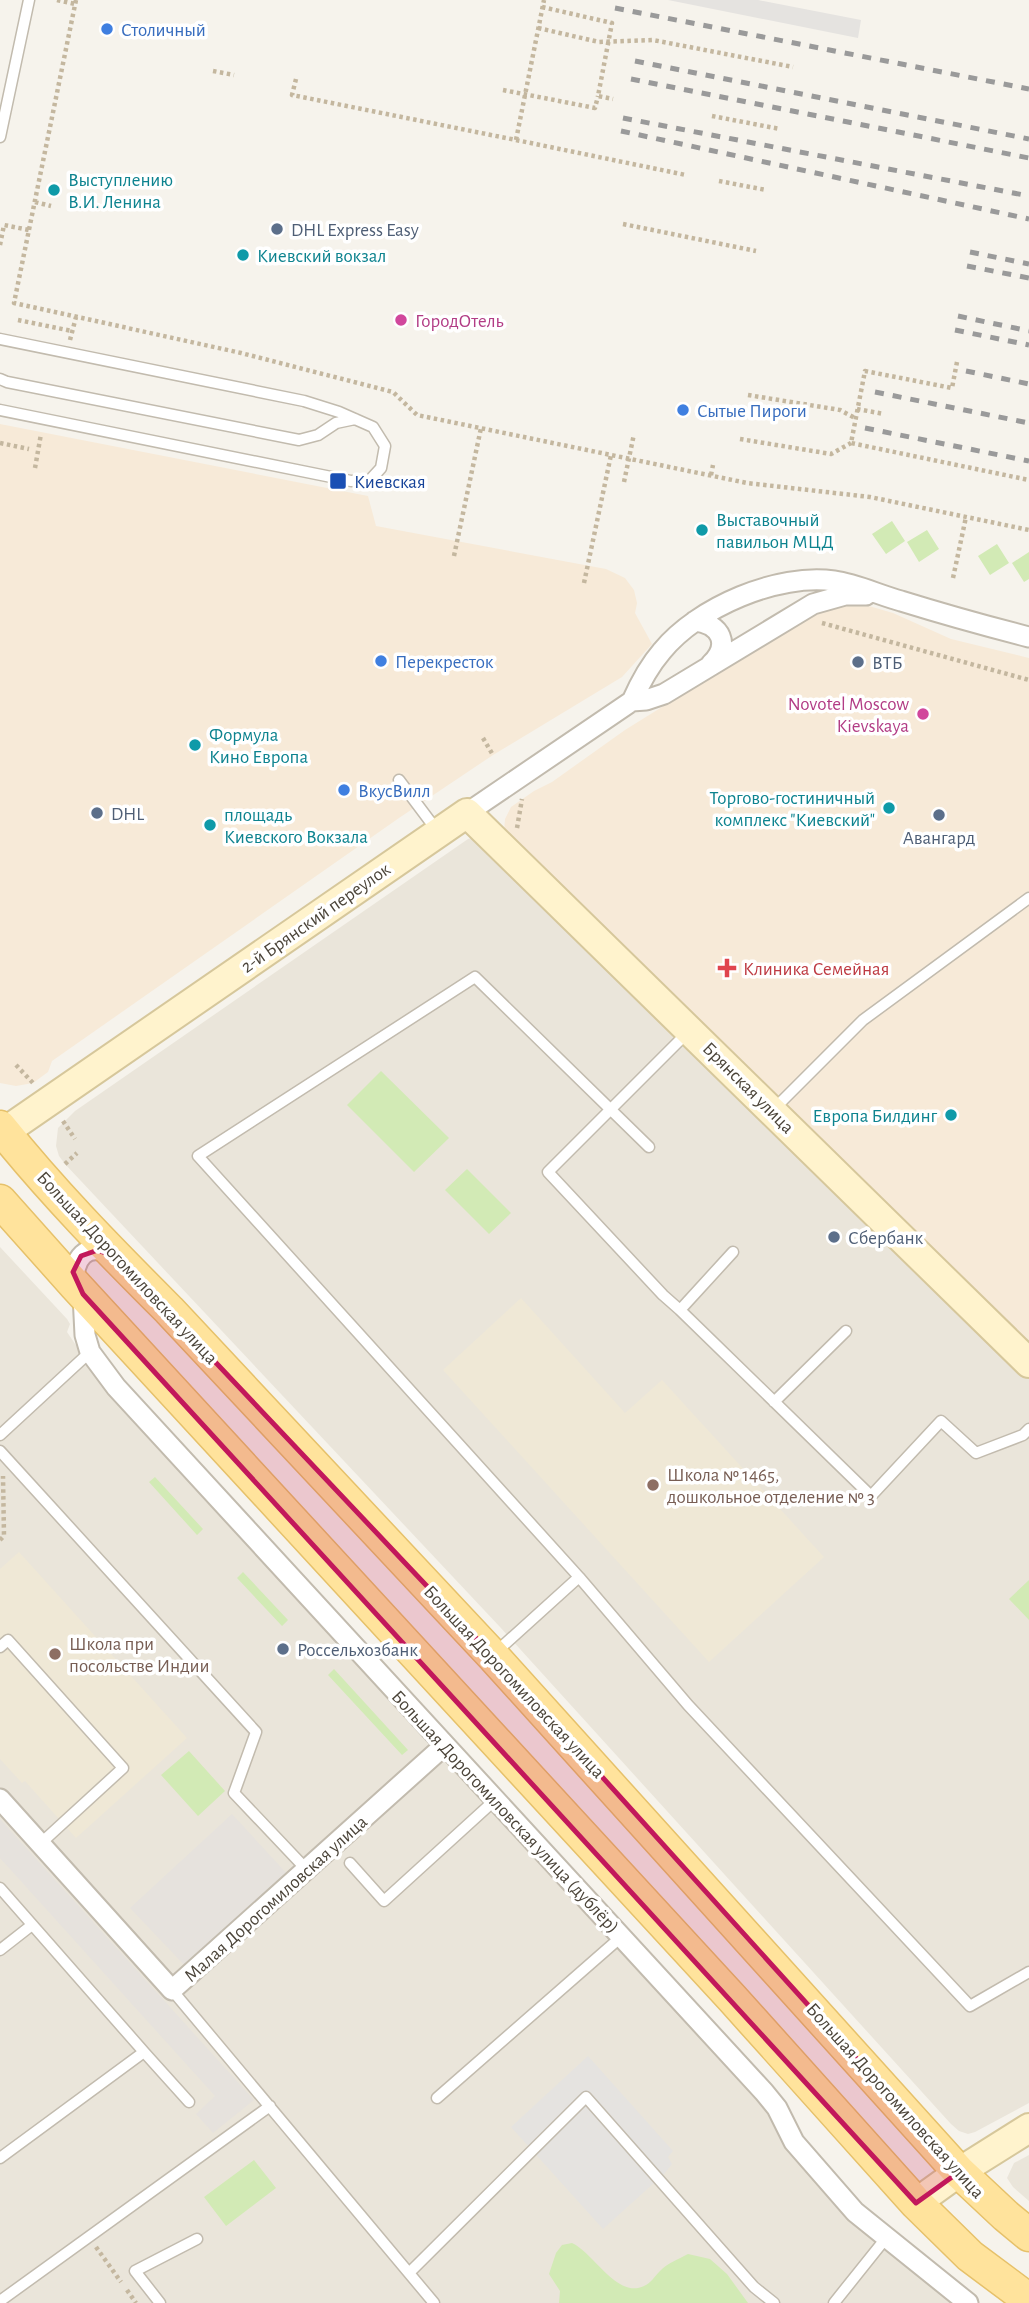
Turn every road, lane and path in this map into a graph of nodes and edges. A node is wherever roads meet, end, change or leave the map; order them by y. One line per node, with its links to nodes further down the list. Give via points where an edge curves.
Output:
1 (29, 0): 18 (lane)
2 (57, 0): 4 (path)
3 (544, 0): 5 (path)
4 (76, 2): 23 (path)
5 (542, 7): 6 (path); 7 (path, via 612,23)
6 (538, 28): 7 (path); 13 (path)
7 (609, 41): 8 (path, via 653,40); 14 (path)
8 (793, 68)
9 (213, 71): 10 (path)
10 (234, 75)
11 (296, 79): 19 (path, via 292,95)
12 (503, 90): 13 (path)
13 (525, 95): 14 (path, via 594,108); 19 (path)
14 (598, 96): 15 (path)
15 (613, 99)
16 (712, 116): 17 (path)
17 (780, 128)
18 (0, 137)
19 (516, 140): 20 (path)
20 (686, 175)
21 (719, 181): 22 (path)
22 (766, 190)
23 (34, 202): 24 (path); 27 (path)
24 (51, 206)
25 (623, 224): 29 (path)
26 (2, 225): 27 (path); 28 (path)
27 (29, 230): 30 (path, via 14,303)
28 (0, 245)
29 (756, 251)
30 (76, 317): 32 (path); 43 (path, via 393,391 417,415)
31 (18, 320): 32 (path)
32 (72, 331): 34 (path)
33 (0, 339): 42 (lane, via 304,401)
34 (70, 342)
35 (957, 362): 38 (path, via 955,388 865,371)
36 (0, 379): 42 (lane, via 299,440)
37 (748, 395): 41 (path, via 840,410)
38 (857, 409): 40 (path); 41 (path)
39 (0, 410): 42 (lane, via 351,481 370,480 381,468 385,446 373,427)
40 (884, 414)
41 (855, 418): 48 (path)
42 (356, 419)
43 (481, 428): 50 (path); 58 (path)
44 (41, 433): 52 (path)
45 (634, 434): 55 (path)
46 (740, 439): 48 (path, via 831,454)
47 (0, 443): 49 (path)
48 (850, 443): 54 (path)
49 (29, 449)
50 (611, 454): 53 (path); 60 (path)
51 (713, 465): 53 (path)
52 (35, 468)
53 (711, 475): 56 (path, via 870,497)
54 (1029, 480)
55 (624, 482)
56 (966, 517): 57 (path); 59 (path)
57 (1029, 530)
58 (454, 556)
59 (953, 578)
60 (584, 583)
61 (880, 595): 62 (street, 2-й Брянский переулок, via 835,581 804,580 760,590); 64 (street); 65 (street, 2-й Брянский переулок, via 845,595 813,604)
62 (695, 621): 65 (street, via 715,628 720,636 722,647); 67 (street, 2-й Брянский переулок, via 663,649)
63 (814, 621): 66 (path)
64 (1029, 637)
65 (710, 665): 67 (street, 2-й Брянский переулок, via 664,694)
66 (1029, 680)
67 (632, 701): 72 (street, 2-й Брянский переулок)
68 (483, 738): 69 (path)
69 (493, 755)
70 (399, 780): 74 (lane)
71 (522, 800): 73 (path)
72 (467, 813): 74 (street, 2-й Брянский переулок); 76 (street, Брянская улица)
73 (517, 830)
74 (438, 833): 82 (street, 2-й Брянский переулок)
75 (1029, 898): 80 (lane, via 863,1020)
76 (690, 1029): 79 (lane); 80 (street, Брянская улица)
77 (16, 1065): 78 (path)
78 (33, 1083)
79 (610, 1109): 84 (lane); 91 (lane, via 548,1172); 101 (lane, via 475,977 198,1156)
80 (772, 1111): 94 (street, Брянская улица)
81 (63, 1121): 83 (path)
82 (1, 1131): 89 (main road, Большая Дорогомиловская улица)
83 (75, 1139)
84 (649, 1147)
85 (77, 1153): 86 (path)
86 (65, 1164)
87 (0, 1201): 90 (main road)
88 (733, 1252): 91 (lane)
89 (117, 1258): 90 (street, Большая Дорогомиловская улица (дублёр), via 98,1250 81,1256 73,1272); 103 (main road, Большая Дорогомиловская улица)
90 (79, 1290): 93 (street, Большая Дорогомиловская улица (дублёр)); 123 (main road, via 723,1987)
91 (680, 1310): 95 (lane)
92 (846, 1331): 95 (lane)
93 (90, 1352): 97 (lane); 104 (street, Большая Дорогомиловская улица (дублёр), via 116,1387)
94 (1029, 1363)
95 (775, 1402): 96 (lane, via 871,1496 941,1421 976,1453)
96 (1029, 1429)
97 (0, 1435)
98 (0, 1451): 99 (lane)
99 (12, 1464): 100 (path, via 3,1473 4,1536); 109 (lane, via 256,1732 234,1793)
100 (0, 1540)
101 (579, 1577): 103 (lane); 114 (lane, via 688,1705 970,2006)
102 (0, 1647): 107 (lane, via 8,1640 123,1769)
103 (492, 1655): 122 (main road, Большая Дорогомиловская улица)
104 (444, 1745): 106 (street, Большая Дорогомиловская улица (дублёр)); 109 (street, Малая Дорогомиловская улица)
105 (0, 1799): 107 (street, Малая Дорогомиловская улица)
106 (495, 1800): 108 (lane, via 384,1901); 112 (street, Большая Дорогомиловская улица (дублёр))
107 (40, 1844): 115 (street, Малая Дорогомиловская улица)
108 (350, 1863)
109 (307, 1870): 115 (street, Малая Дорогомиловская улица)
110 (0, 1888): 111 (lane)
111 (32, 1925): 113 (lane); 116 (lane)
112 (621, 1937): 117 (lane); 126 (street, Большая Дорогомиловская улица (дублёр), via 764,2092 808,2161)
113 (0, 1950)
114 (1029, 1972)
115 (172, 1990): 119 (lane)
116 (144, 2052): 118 (lane); 121 (lane)
117 (437, 2098)
118 (189, 2102)
119 (270, 2106): 125 (lane); 128 (lane)
120 (1029, 2128): 122 (street)
121 (0, 2158)
122 (959, 2172): 123 (street); 124 (main road, Большая Дорогомиловская улица)
123 (916, 2203): 129 (main road, via 970,2256)
124 (1029, 2235)
125 (89, 2237): 130 (lane); 132 (path)
126 (886, 2238): 131 (street, Большая Дорогомиловская улица (дублёр)); 136 (lane)
127 (197, 2239): 133 (lane, via 135,2270)
128 (410, 2273): 134 (lane); 135 (lane, via 586,2097 754,2287)
129 (1029, 2300)
130 (0, 2301)
131 (964, 2302)
132 (136, 2303)
133 (160, 2303)
134 (434, 2303)
135 (774, 2303)
136 (835, 2303)

